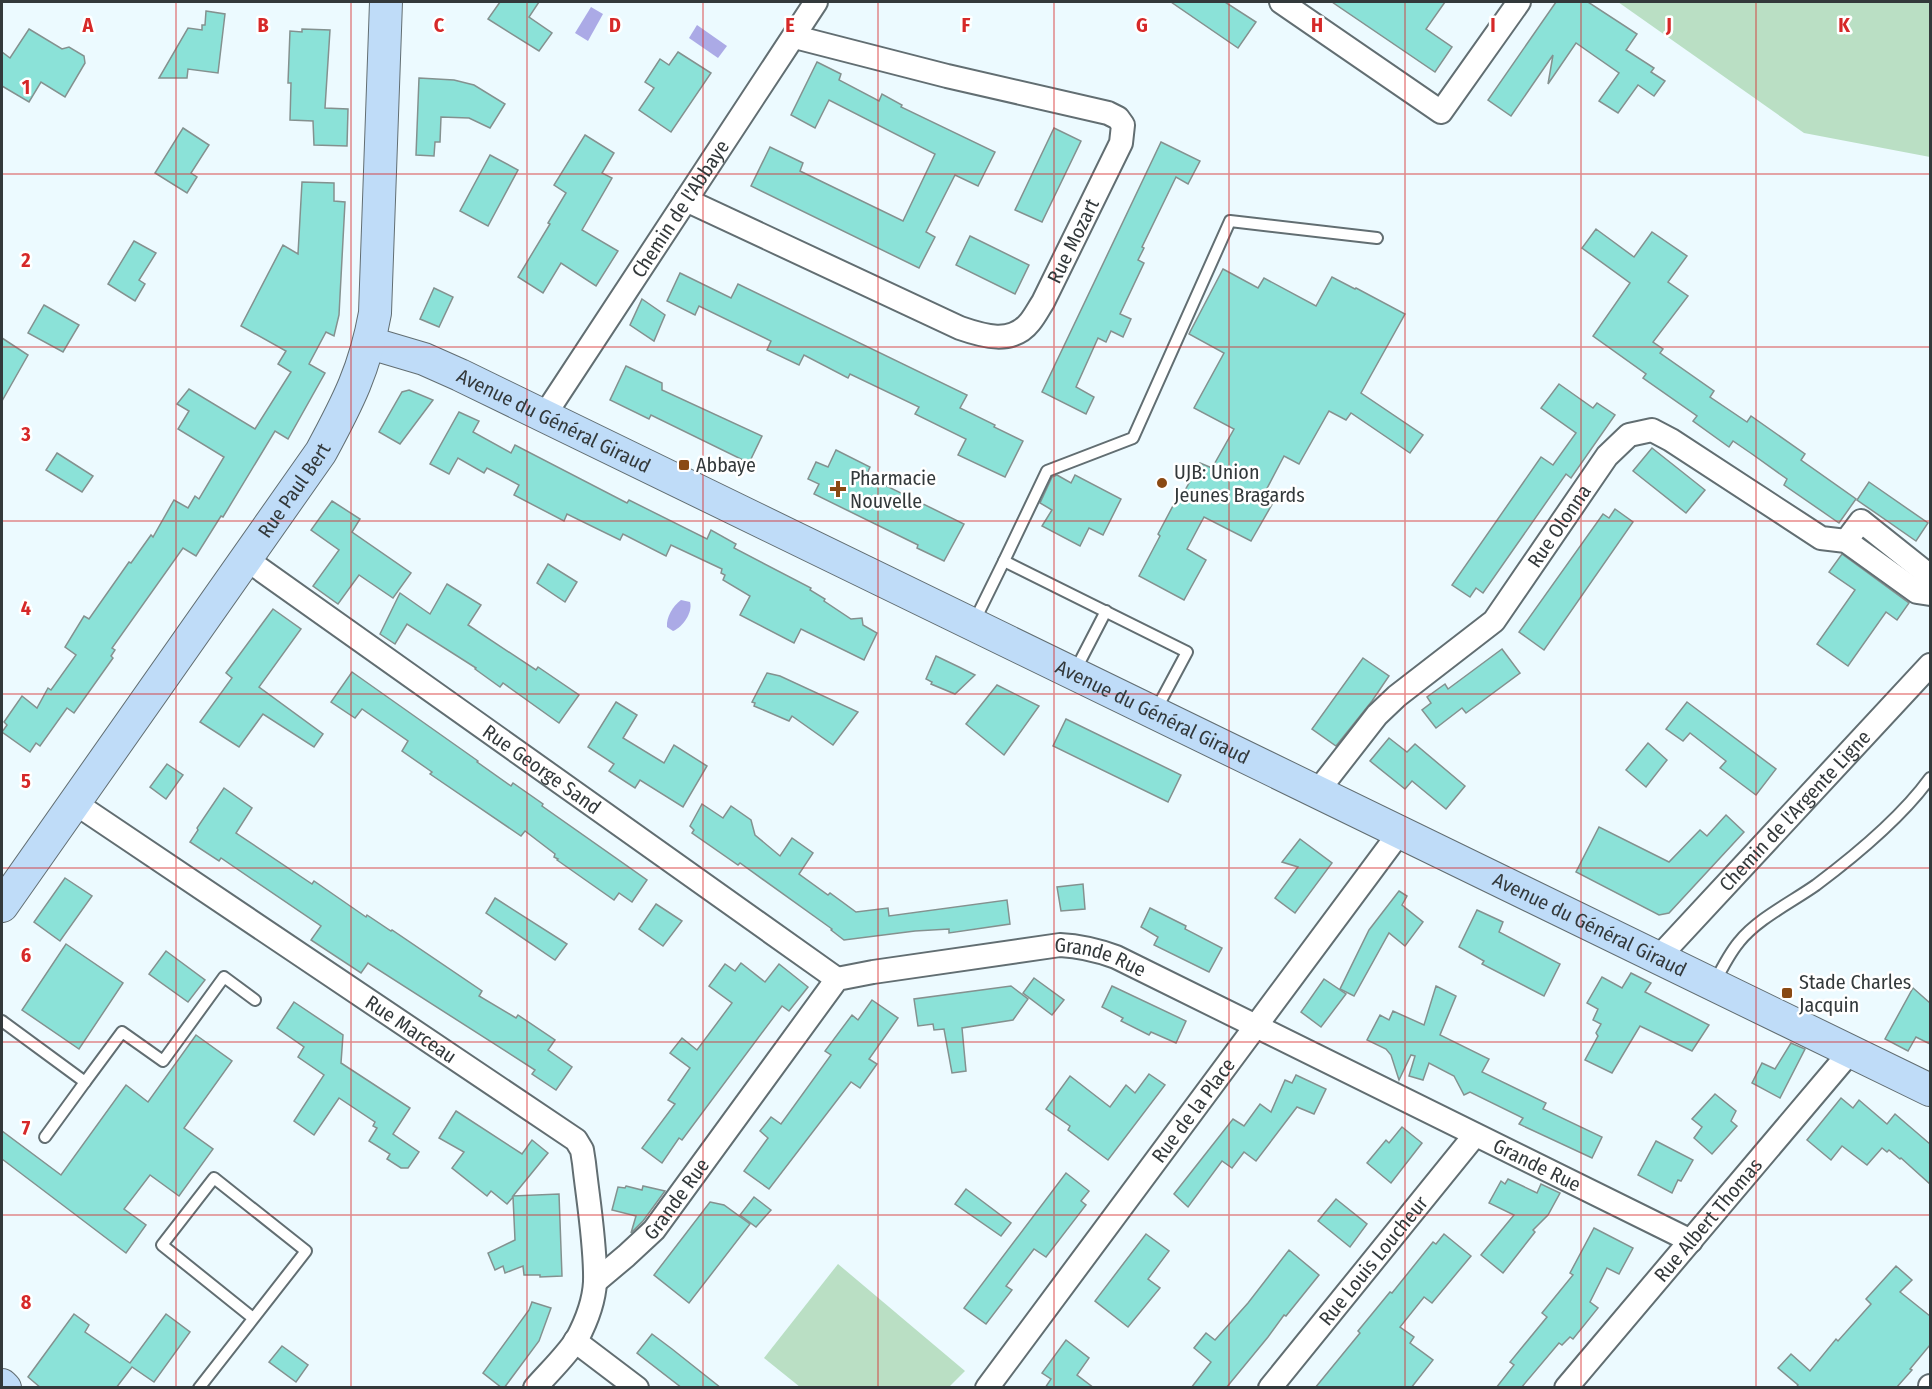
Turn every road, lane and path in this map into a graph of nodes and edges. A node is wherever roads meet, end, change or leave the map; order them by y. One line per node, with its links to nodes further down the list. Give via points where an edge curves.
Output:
1 (386, 2): 8 (main road, Rue Paul Bert, via 377,283)
2 (816, 2): 5 (street, Chemin de l'Abbaye)
3 (1281, 2): 4 (street, via 1441,112)
4 (1519, 2)
5 (795, 37): 6 (street, Chemin de l'Abbaye); 6 (street, Rue Mozart, via 1118,118 1123,125 1121,143 1029,323 1016,334 981,336)
6 (686, 200): 9 (street, Chemin de l'Abbaye)
7 (1377, 238): 12 (lane, via 1230,221 1133,438 1047,471)
8 (370, 343): 9 (main road, Avenue du Général Giraud, via 424,359); 11 (main road, Rue Paul Bert, via 350,399 321,452)
9 (544, 416): 16 (main road, Avenue du Général Giraud)
10 (1846, 541): 13 (street, via 1861,521); 14 (street, Rue Olonna, via 1917,592); 21 (street, Rue Olonna, via 1821,538 1652,430 1629,435 1607,456 1494,621 1377,715)
11 (246, 559): 22 (main road, Rue Paul Bert); 26 (street, Rue George Sand)
12 (1004, 561): 15 (lane); 16 (lane)
13 (1930, 576)
14 (1930, 594)
15 (1106, 611): 18 (lane); 19 (lane, via 1187,652)
16 (973, 625): 18 (main road, Avenue du Général Giraud)
17 (1928, 673): 25 (street, Chemin de l'Argente Ligne)
18 (1074, 674): 19 (main road, Avenue du Général Giraud)
19 (1154, 713): 21 (main road, Avenue du Général Giraud)
20 (1930, 778): 27 (lane, via 1851,858 1740,940)
21 (1317, 792): 23 (main road, Avenue du Général Giraud)
22 (75, 803): 24 (main road, Rue Paul Bert); 37 (street, Rue Marceau, via 576,1140 584,1163)
23 (1400, 832): 25 (main road, Avenue du Général Giraud); 30 (street, Rue de la Place)
24 (2, 906)
25 (1658, 958): 27 (main road, Avenue du Général Giraud)
26 (837, 979): 30 (street, Grande Rue, via 1060,945 1078,946 1116,957); 37 (street, Grande Rue, via 654,1230)
27 (1714, 985): 31 (main road, Avenue du Général Giraud)
28 (255, 1000): 32 (lane, via 224,977 163,1061 122,1032)
29 (2, 1021): 32 (lane)
30 (1255, 1025): 34 (street, Grande Rue); 43 (street, Rue de la Place)
31 (1851, 1051): 33 (main road, Avenue du Général Giraud); 36 (street, Rue Albert Thomas)
32 (86, 1082): 35 (lane)
33 (1930, 1090)
34 (1475, 1135): 36 (street, Grande Rue); 44 (street, Rue Louis Loucheur)
35 (45, 1137)
36 (1691, 1241): 45 (street, Rue Albert Thomas)
37 (595, 1282): 39 (street, Rue Marceau, via 586,1322)
38 (253, 1318): 38 (lane, via 162,1245 214,1178 306,1251); 40 (lane)
39 (575, 1341): 41 (street); 42 (street)
40 (199, 1388)
41 (535, 1388)
42 (637, 1388)
43 (987, 1388)
44 (1270, 1388)
45 (1566, 1388)

